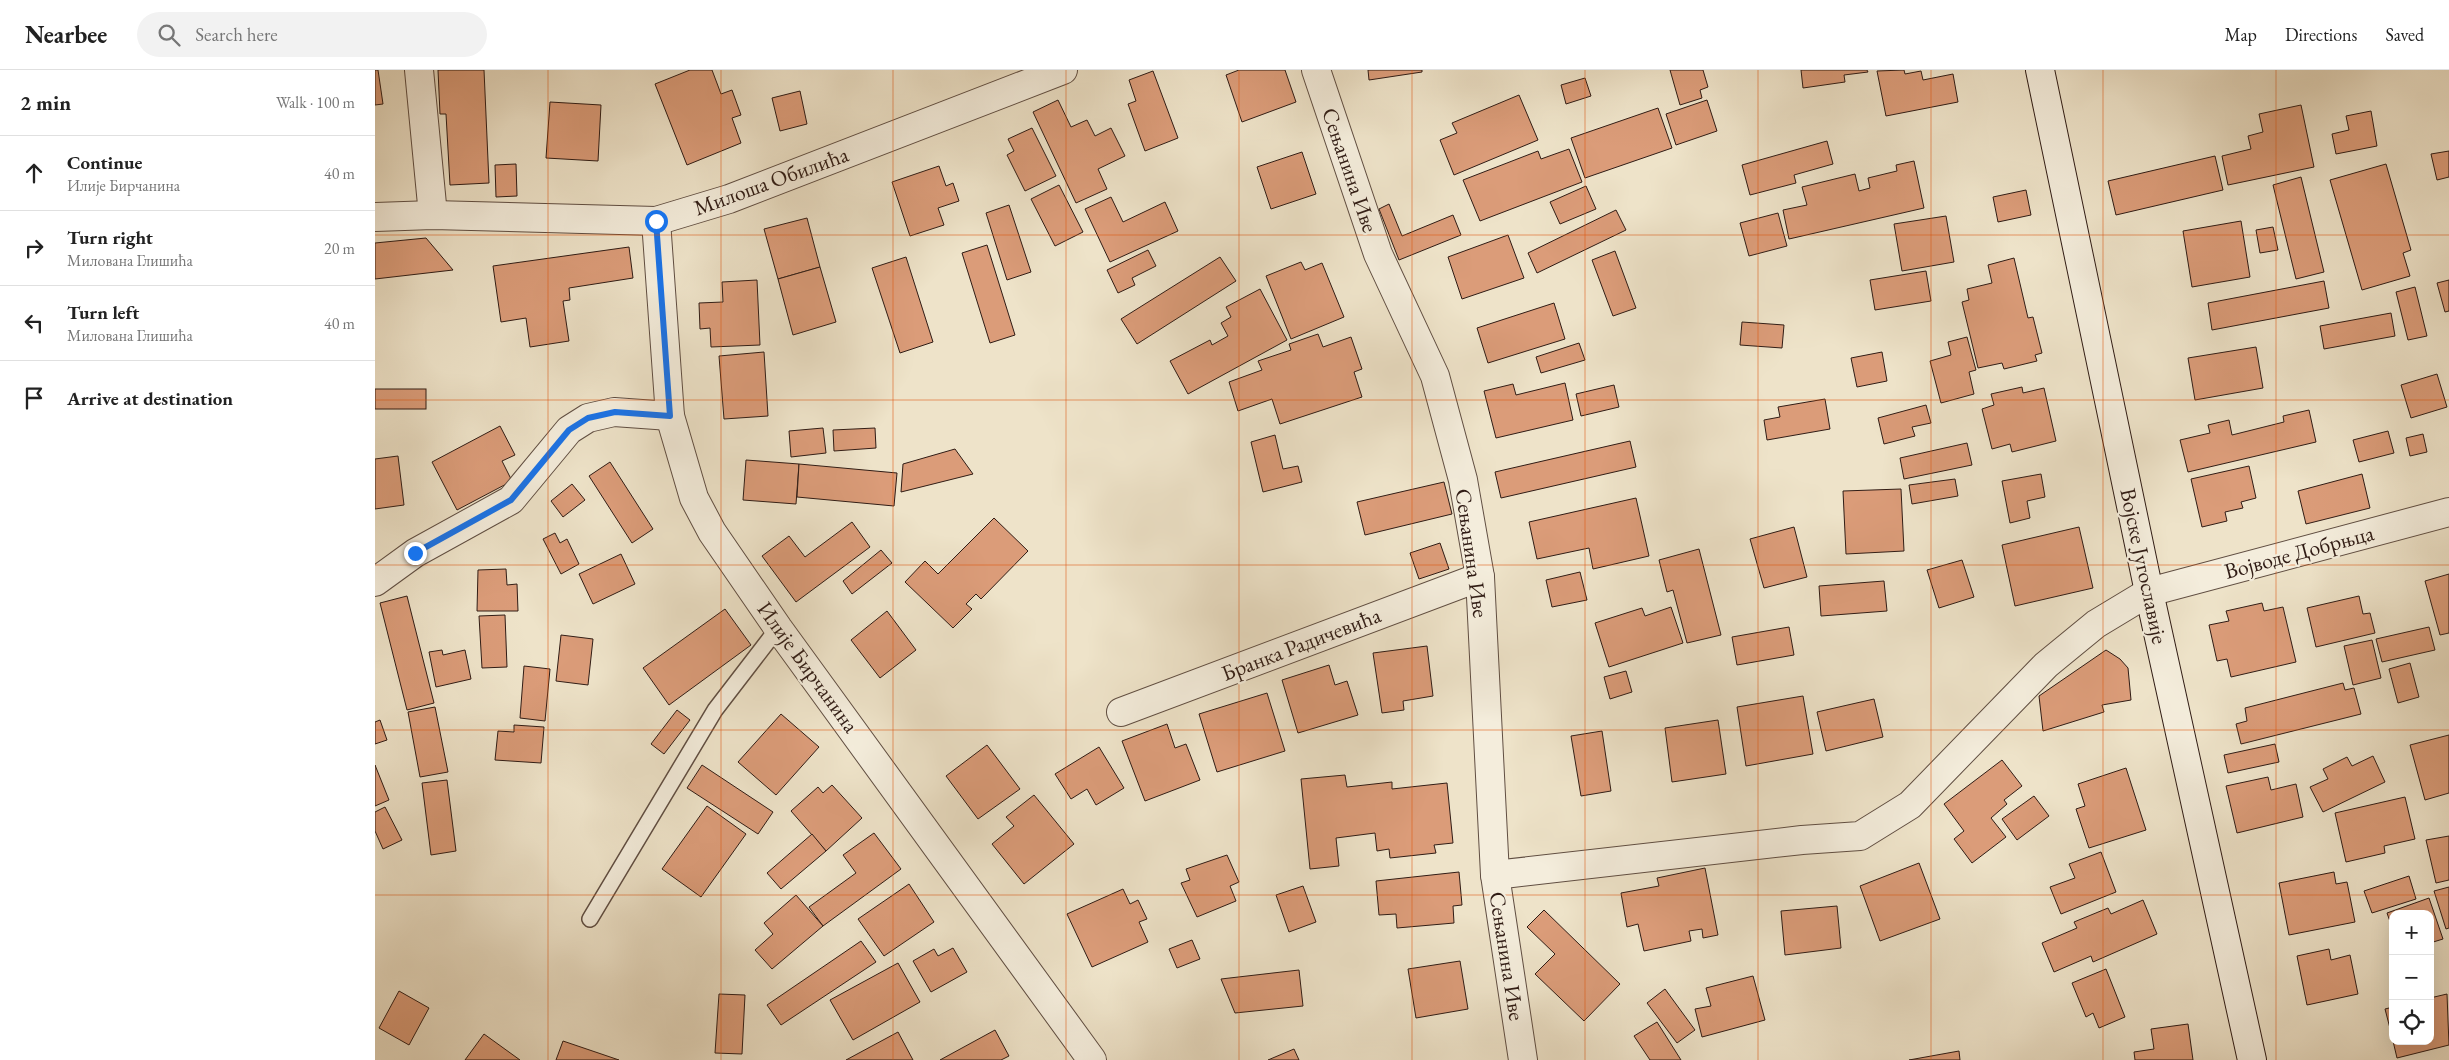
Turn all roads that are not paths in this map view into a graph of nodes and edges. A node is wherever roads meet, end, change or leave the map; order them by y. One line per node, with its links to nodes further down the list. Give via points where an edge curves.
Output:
1 (419, 70): 5 (street)
2 (1063, 70): 7 (street, Милоша Обилића, via 729,199)
3 (1316, 70): 10 (street, Сењанина Иве, via 1379,254 1435,376 1463,480)
4 (2040, 70): 12 (street, Војске Југославије)
5 (433, 215): 6 (street, Милоша Обилића); 7 (street, Милоша Обилића)
6 (375, 217)
7 (656, 221): 8 (street, Илије Бирчанина)
8 (670, 416): 11 (street, via 615,412 588,418 569,430 511,500 415,553); 13 (street, Илије Бирчанина, via 694,498 712,532)
9 (2449, 512): 12 (street, Војводе Добрњца)
10 (1480, 577): 14 (street, Бранка Радичевића); 15 (street, Сењанина Иве)
11 (375, 582)
12 (2149, 592): 15 (street, Војводе Добрњца, via 2096,624 2046,665 1910,805 1860,836); 19 (street, Војске Југославије)
13 (778, 628): 16 (lane, via 715,710); 17 (street, Илије Бирчанина)
14 (1121, 712)
15 (1495, 875): 18 (street, Сењанина Иве)
16 (589, 919)
17 (1092, 1060)
18 (1523, 1060)
19 (2252, 1060)

